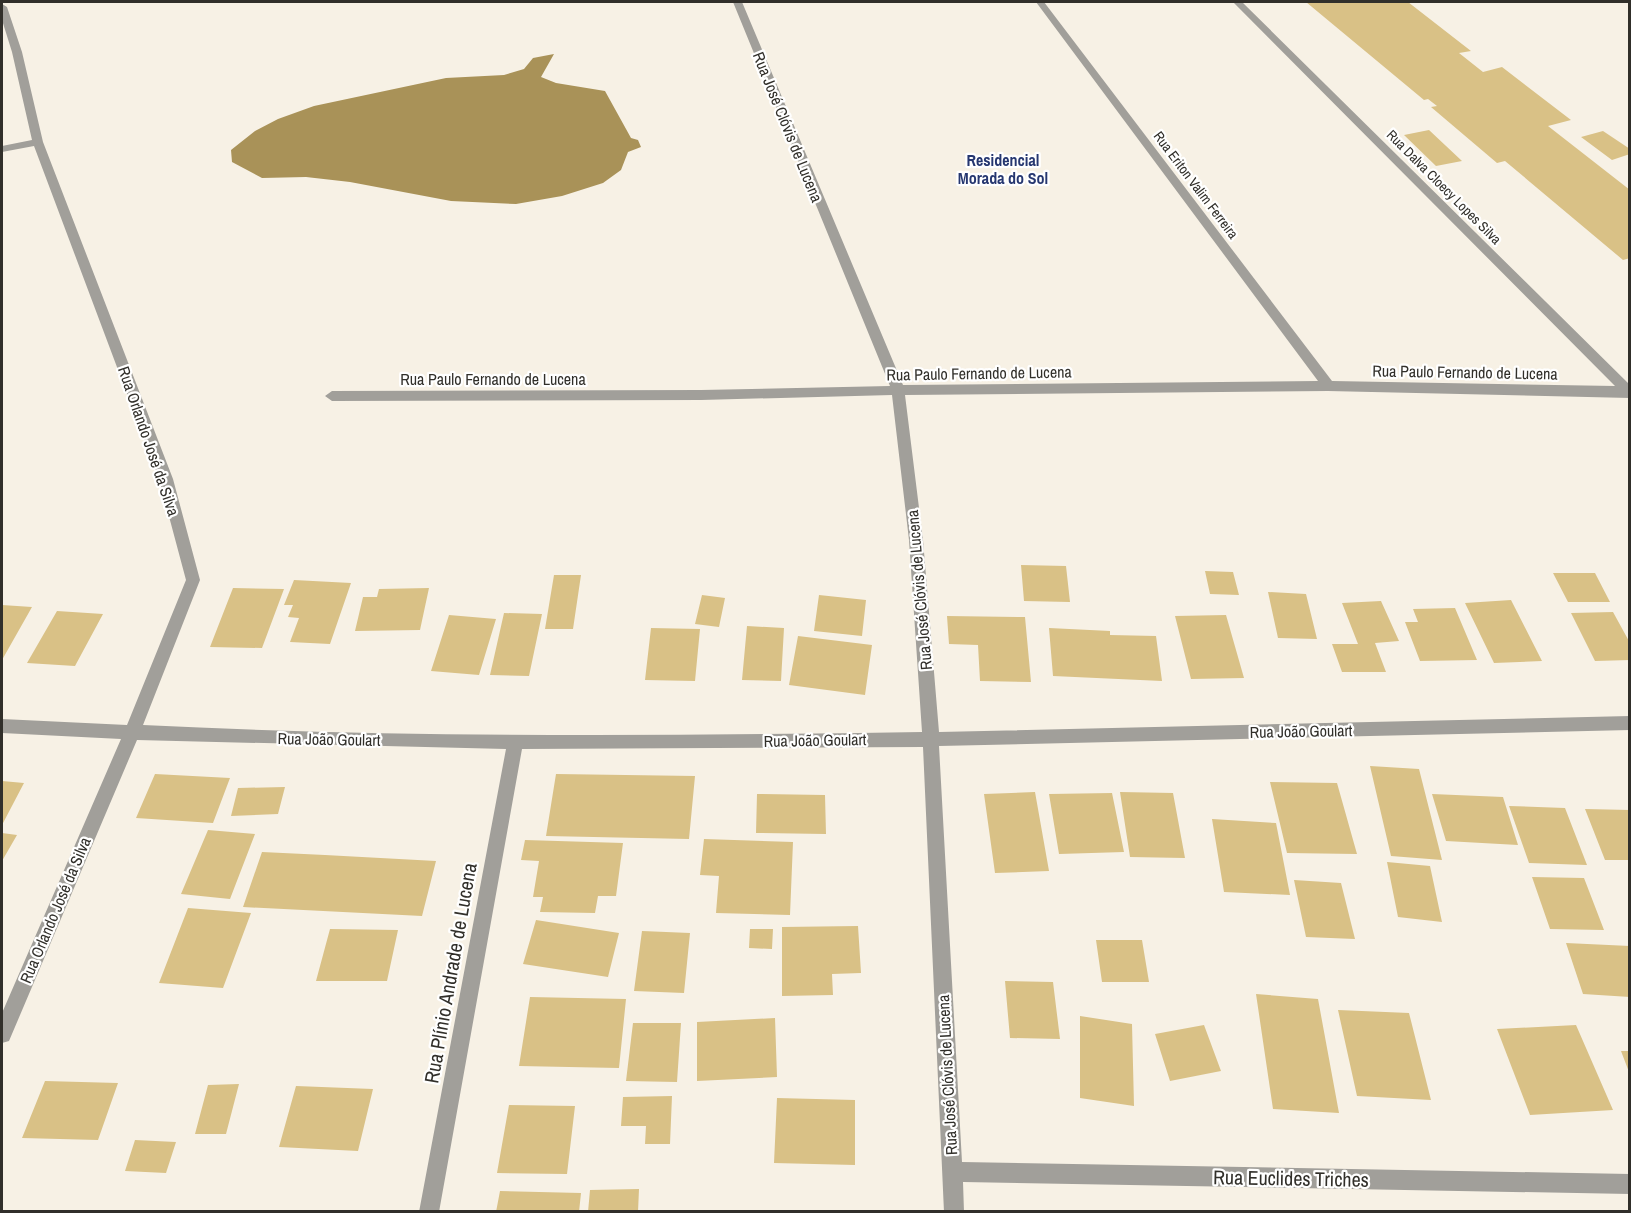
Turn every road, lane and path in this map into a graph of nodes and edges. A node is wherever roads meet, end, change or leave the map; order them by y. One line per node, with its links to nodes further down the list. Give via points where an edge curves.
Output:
1 (736, 2): 8 (street, Rua José Clóvis de Lucena)
2 (1040, 2): 7 (street, Rua Eriton Valim Ferreira)
3 (1237, 2): 9 (street, Rua Dalva Cloecy Lopes Silva)
4 (2, 7): 5 (street, Rua Orlando José da Silva)
5 (38, 141): 6 (street); 13 (street, Rua Orlando José da Silva, via 166,479 193,580)
6 (2, 150)
7 (1328, 386): 8 (street, Rua Paulo Fernando de Lucena); 9 (street, Rua Paulo Fernando de Lucena)
8 (898, 390): 10 (street, Rua Paulo Fernando de Lucena); 14 (street, Rua José Clóvis de Lucena, via 916,540)
9 (1628, 392)
10 (332, 396)
11 (1629, 723): 14 (street, Rua João Goulart)
12 (2, 726): 13 (street, Rua João Goulart)
13 (131, 734): 15 (street, Rua João Goulart); 16 (street, Rua Orlando José da Silva)
14 (931, 739): 15 (street, Rua João Goulart); 17 (street, Rua José Clóvis de Lucena)
15 (515, 743): 19 (street, Rua Plínio Andrade de Lucena)
16 (2, 1034)
17 (952, 1172): 18 (street, Rua Euclides Triches); 20 (street, Rua José Clóvis de Lucena)
18 (1629, 1187)
19 (429, 1212)
20 (954, 1212)

